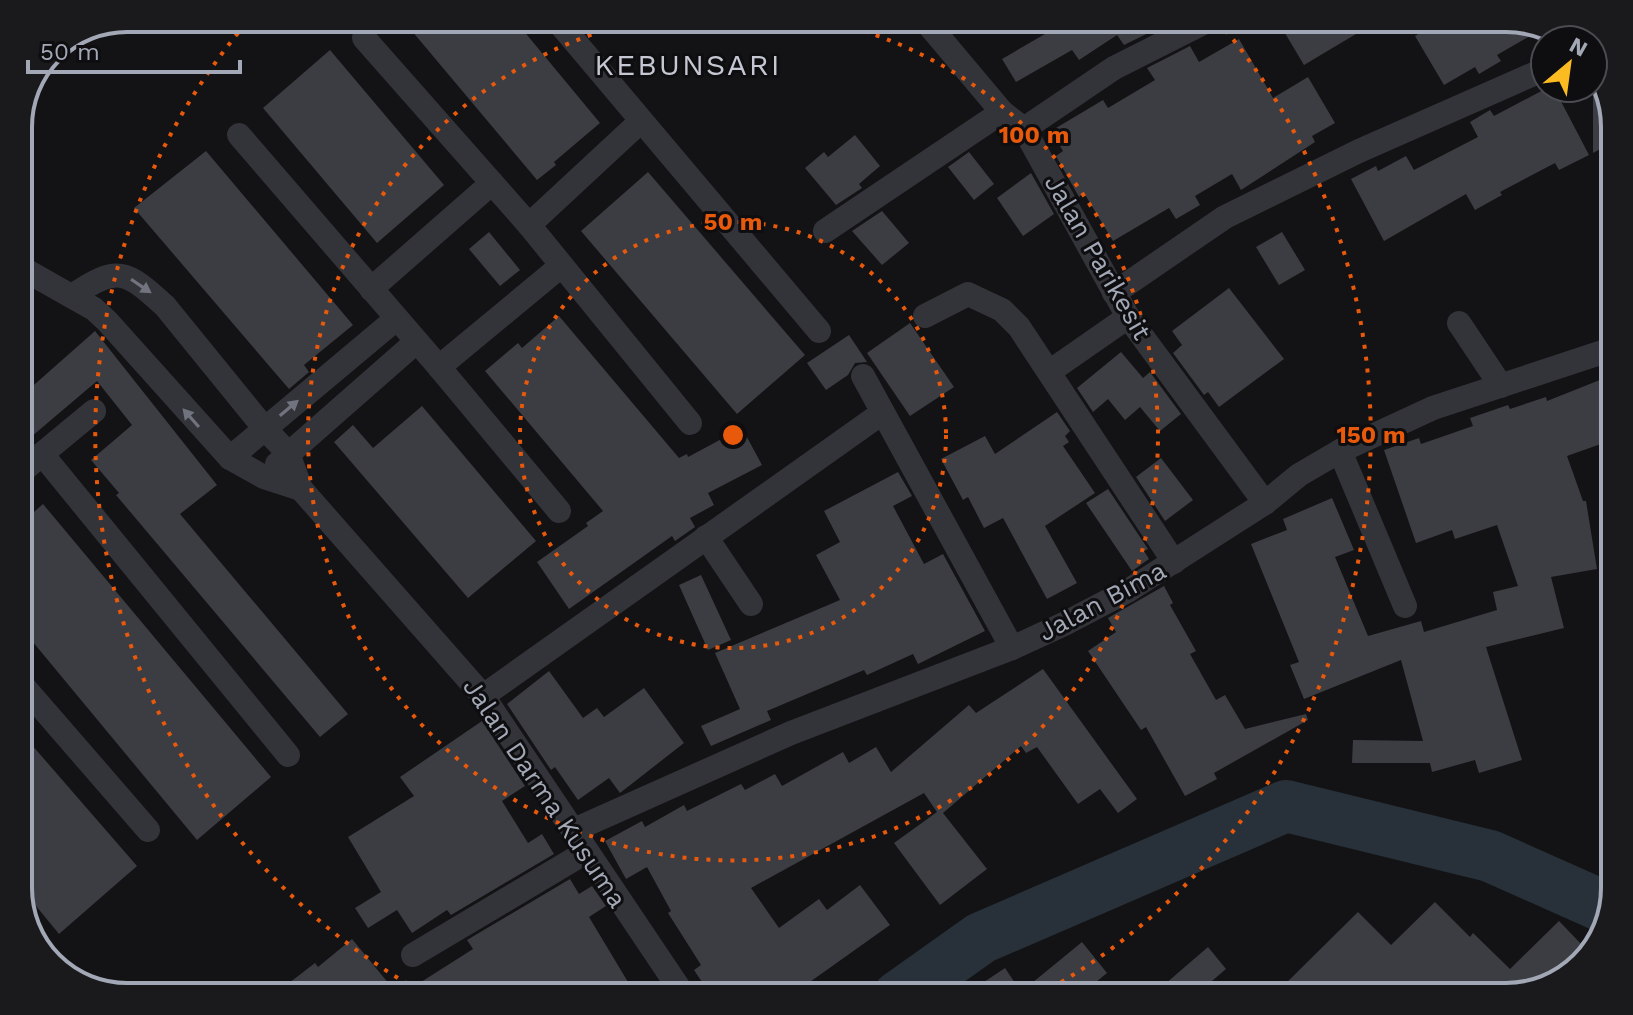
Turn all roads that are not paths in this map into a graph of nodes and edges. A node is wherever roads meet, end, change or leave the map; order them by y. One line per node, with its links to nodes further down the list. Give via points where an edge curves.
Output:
1 (567, 32): 7 (street)
2 (935, 32): 6 (street, Jalan Parikesit)
3 (1185, 32): 8 (street, via 1114,68)
4 (364, 38): 10 (street)
5 (1529, 76): 16 (street, via 1225,217)
6 (1002, 112): 8 (street, Jalan Parikesit); 12 (street)
7 (641, 121): 11 (street); 22 (street)
8 (1024, 129): 16 (street, Jalan Parikesit)
9 (239, 135): 15 (street)
10 (492, 183): 11 (street); 15 (street)
11 (529, 225): 13 (street)
12 (825, 231)
13 (561, 266): 25 (street); 31 (street)
14 (32, 275): 17 (street)
15 (371, 289): 20 (street)
16 (1114, 293): 19 (street, Jalan Parikesit)
17 (72, 296): 32 (street, Jalan Darma Kusuma, one-way to 32, via 103,276 118,274 147,289); 36 (street, one-way to 17, via 107,321)
18 (925, 316): 26 (street, via 968,294 976,297 1002,310 1019,327)
19 (1128, 317): 26 (street); 40 (street, Jalan Parikesit)
20 (396, 319): 23 (street); 32 (street, one-way to 20)
21 (1459, 323): 28 (street)
22 (819, 331)
23 (416, 342): 25 (street); 34 (street)
24 (1601, 353): 28 (street, Jalan Bima)
25 (439, 367): 41 (street)
26 (1049, 372): 43 (street)
27 (863, 376): 30 (street)
28 (1501, 386): 33 (street, Jalan Bima, via 1433,408)
29 (94, 411): 35 (street)
30 (882, 413): 42 (street); 46 (street)
31 (690, 423)
32 (265, 429): 34 (street, Jalan Darma Kusuma); 36 (street)
33 (1340, 451): 40 (street, Jalan Bima); 45 (street)
34 (288, 453): 38 (street); 39 (street, Jalan Darma Kusuma)
35 (42, 454): 37 (street); 49 (street)
36 (230, 458): 38 (street)
37 (32, 463)
38 (264, 477): 39 (street)
39 (301, 489): 47 (street, Jalan Darma Kusuma)
40 (1265, 503): 43 (street, Jalan Bima)
41 (559, 511)
42 (706, 537): 44 (street); 47 (street)
43 (1174, 562): 46 (street, Jalan Bima)
44 (751, 604)
45 (1405, 606)
46 (1012, 648): 51 (street, Jalan Bima, via 791,733)
47 (483, 696): 51 (street, Jalan Darma Kusuma)
48 (32, 698): 50 (street)
49 (288, 755)
50 (148, 830)
51 (574, 830): 52 (street, Jalan Darma Kusuma)
52 (586, 852): 53 (street); 54 (street, Jalan Darma Kusuma)
53 (413, 955)
54 (675, 983)

